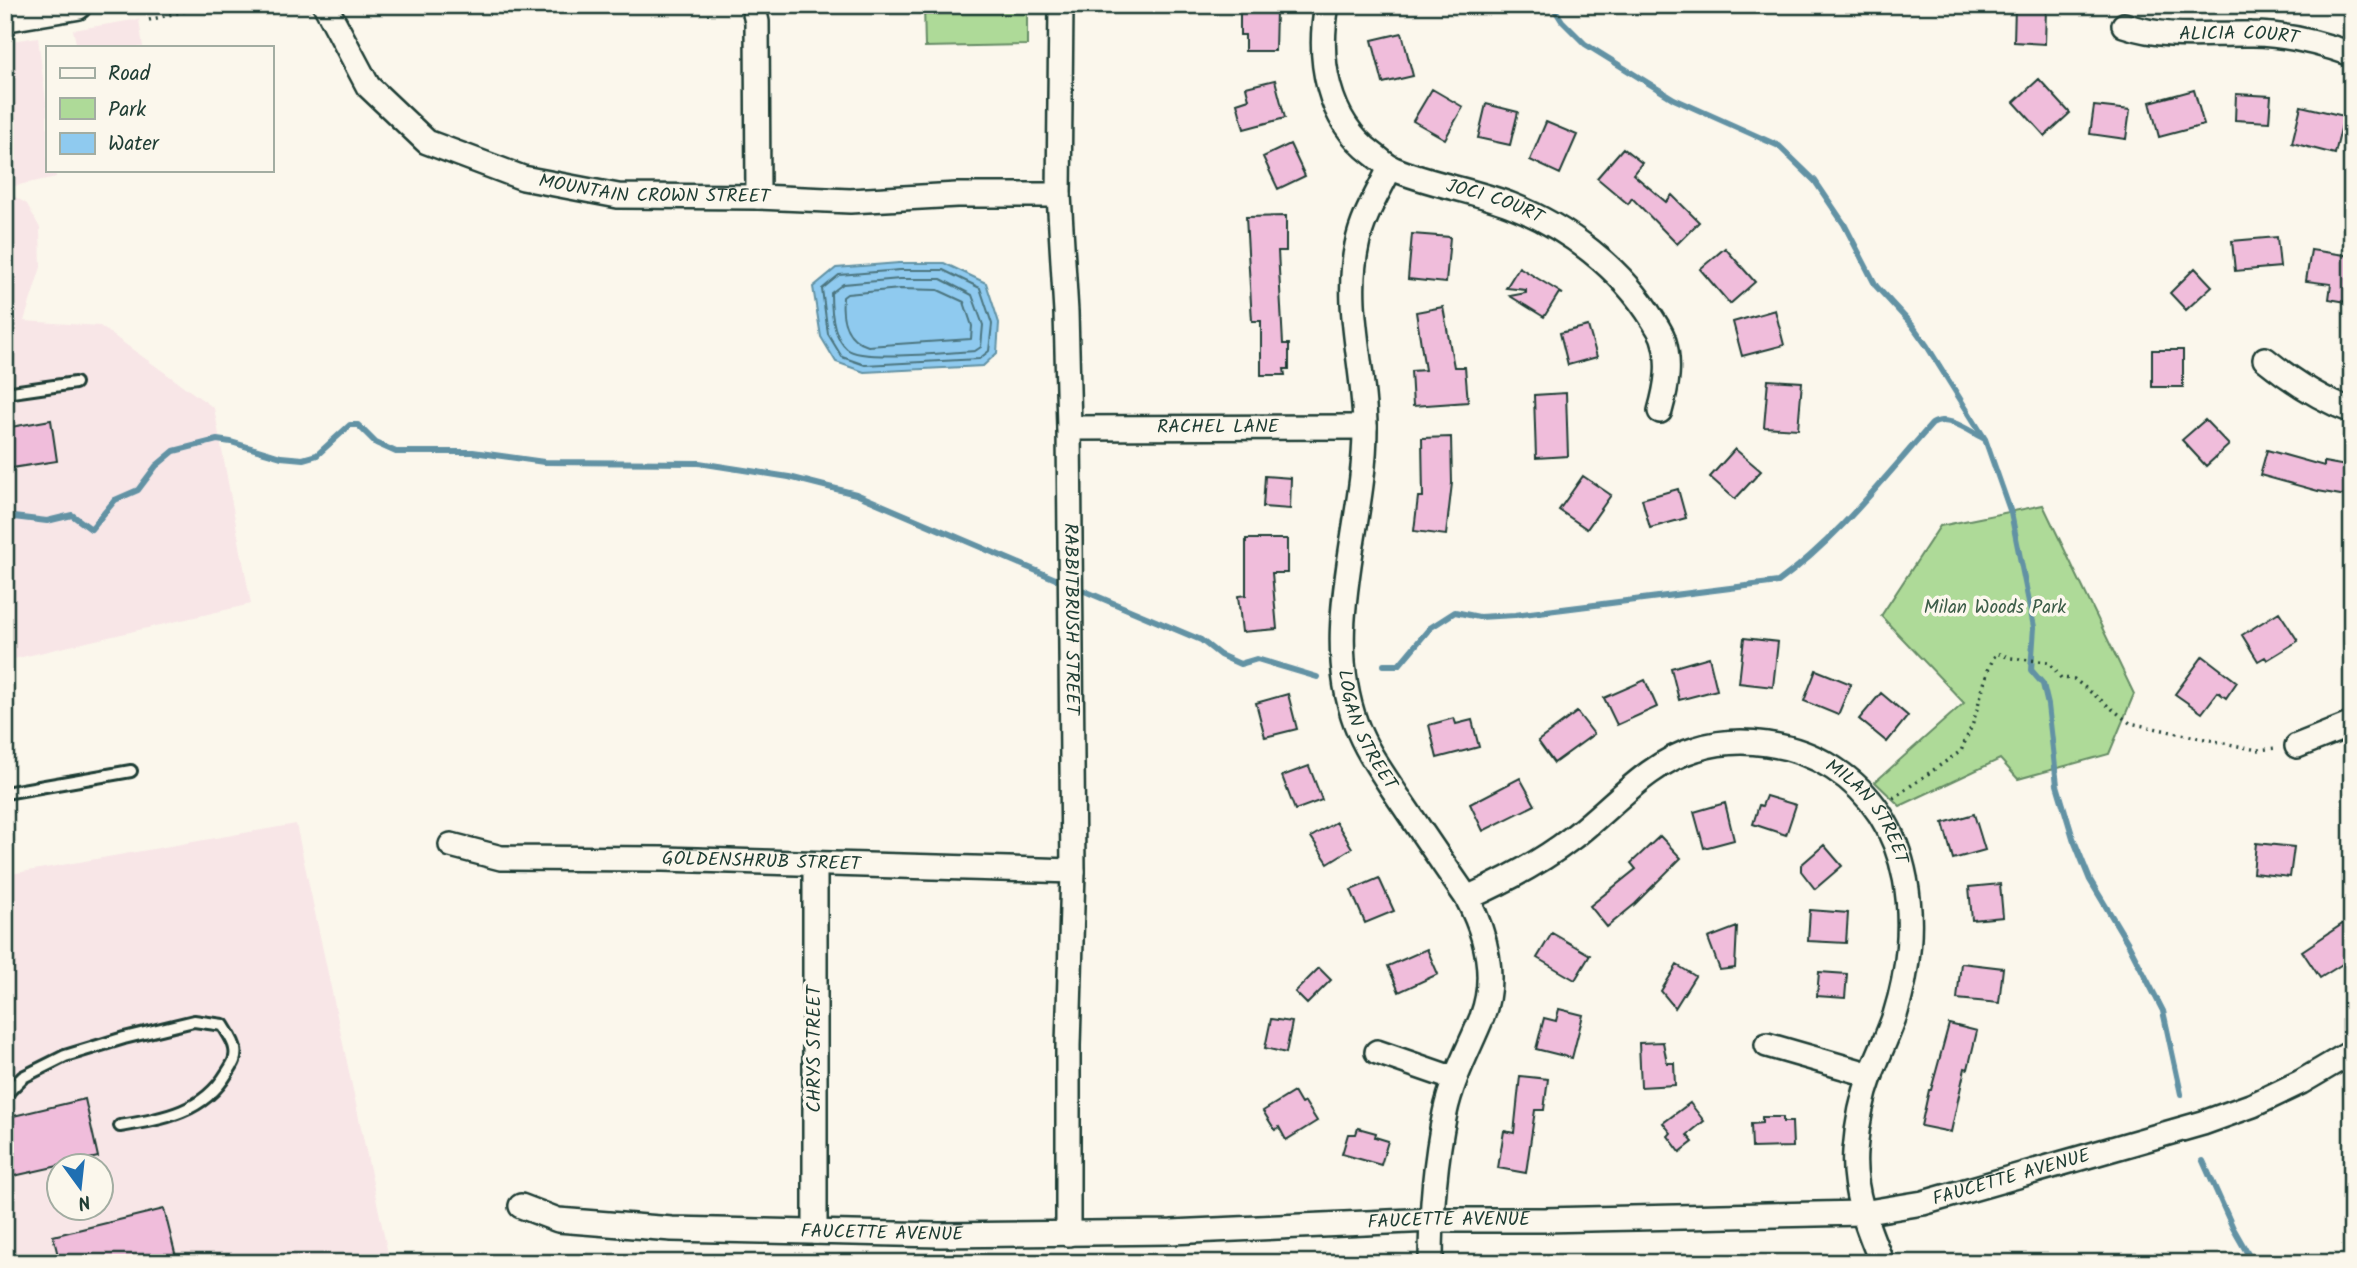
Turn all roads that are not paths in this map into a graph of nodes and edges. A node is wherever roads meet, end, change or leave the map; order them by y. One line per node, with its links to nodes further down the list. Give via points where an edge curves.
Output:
1 (77, 5): 6 (street)
2 (325, 5): 11 (street, MOUNTAIN CROWN STREET, via 368,86 427,142 523,178 618,196)
3 (753, 5): 11 (street, via 757,22)
4 (1061, 5): 10 (street, RABBITBRUSH STREET)
5 (1327, 5): 9 (street, JOCI COURT, via 1325,72 1331,98 1348,129)
6 (5, 17)
7 (2124, 25): 8 (street, ALICIA COURT, via 2176,36 2276,35)
8 (2352, 54)
9 (1391, 168): 15 (street, JOCI COURT, via 1536,216 1614,272 1636,294 1663,336 1667,385); 17 (street, LOGAN STREET, via 1362,226 1356,255 1352,306)
10 (1059, 195): 11 (street, MOUNTAIN CROWN STREET, via 850,201); 18 (street, RABBITBRUSH STREET)
11 (758, 197)
12 (2265, 359): 16 (street, via 2319,397)
13 (75, 383): 14 (lane)
14 (5, 393)
15 (1660, 411)
16 (2352, 411)
17 (1365, 426): 18 (street, RACHEL LANE); 26 (street, LOGAN STREET, via 1361,497 1341,615 1346,688 1372,758)
18 (1069, 428): 25 (street, RABBITBRUSH STREET)
19 (2352, 724): 20 (street)
20 (2297, 746)
21 (131, 771): 22 (lane)
22 (5, 793)
23 (451, 845): 24 (street, GOLDENSHRUB STREET, via 501,858)
24 (815, 865): 25 (street, GOLDENSHRUB STREET); 37 (street, CHRYS STREET)
25 (1073, 871): 38 (street, RABBITBRUSH STREET)
26 (1467, 898): 30 (street, MILAN STREET, via 1549,855 1639,781 1694,749 1723,743 1776,745 1802,752 1839,772 1878,809 1907,884 1909,951 1886,1042); 31 (street, LOGAN STREET, via 1486,944 1487,988 1482,1016)
27 (1767, 1045): 30 (street)
28 (1377, 1052): 31 (street)
29 (2352, 1052): 35 (street, FAUCETTE AVENUE, via 2253,1105 2203,1123 1923,1203)
30 (1871, 1075): 35 (street, MILAN STREET, via 1855,1153)
31 (1455, 1079): 36 (street, LOGAN STREET, via 1438,1154)
32 (5, 1095): 33 (lane, via 23,1077 76,1053 194,1021 223,1025 235,1046 235,1060 206,1100 160,1119)
33 (120, 1126)
34 (521, 1206): 37 (street, FAUCETTE AVENUE, via 558,1220 673,1229)
35 (1862, 1213): 36 (street, FAUCETTE AVENUE); 40 (street, MILAN STREET)
36 (1432, 1220): 38 (street, FAUCETTE AVENUE); 39 (street, LOGAN STREET)
37 (815, 1232): 38 (street, FAUCETTE AVENUE)
38 (1068, 1234)
39 (1431, 1263)
40 (1882, 1263)

